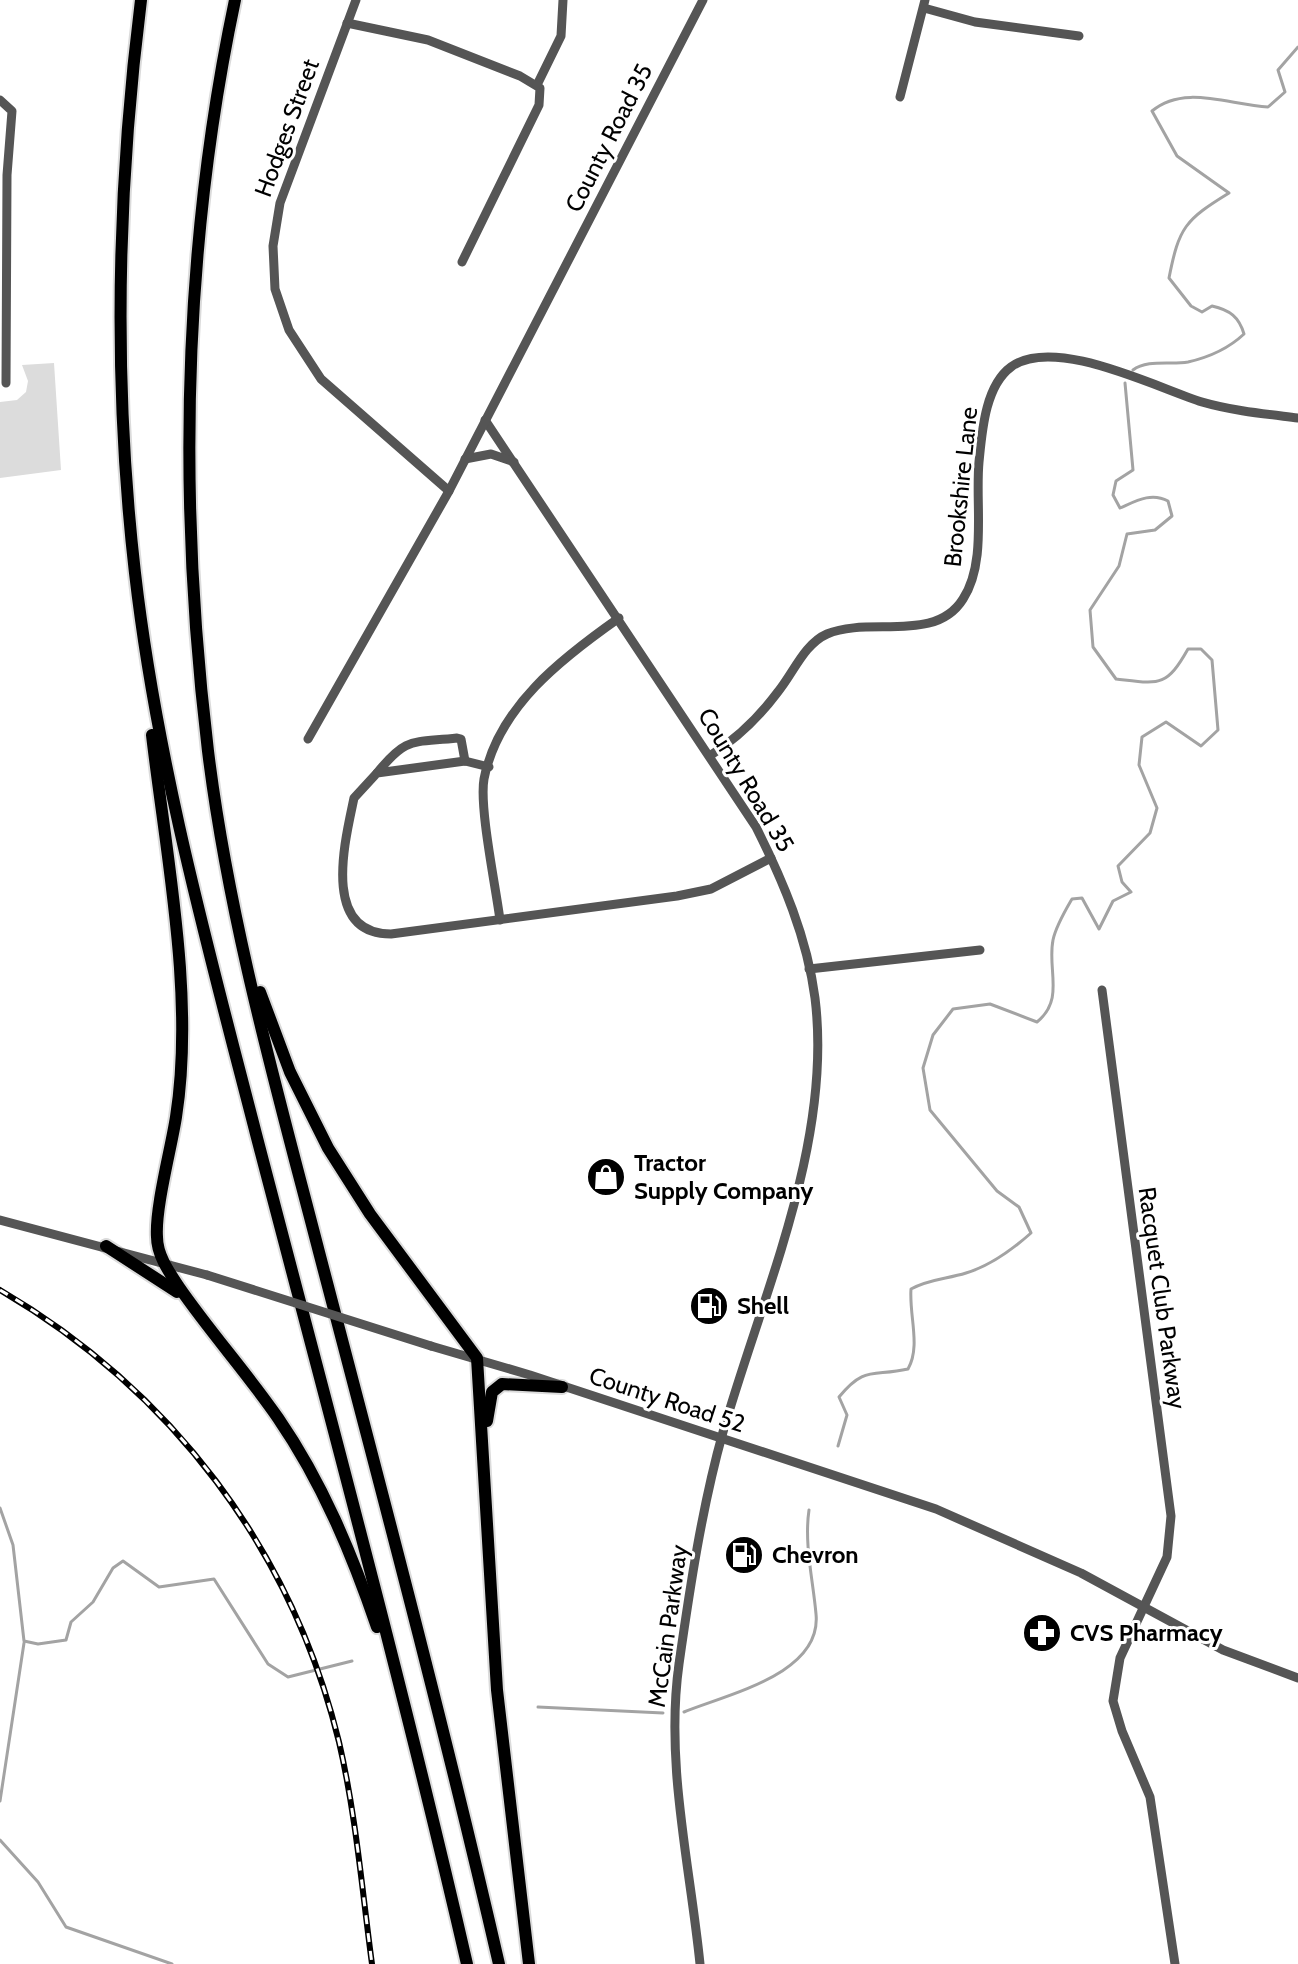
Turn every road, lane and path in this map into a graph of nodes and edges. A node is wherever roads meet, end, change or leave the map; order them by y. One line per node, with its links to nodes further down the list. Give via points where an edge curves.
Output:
1 (141, 0): 19 (highway, via 125,162 120,312 125,465)
2 (235, 0): 27 (highway, via 199,247 189,477 199,668)
3 (356, 0): 7 (street, Hodges Street)
4 (563, 0): 9 (street, via 561,36)
5 (703, 0): 15 (street, County Road 35)
6 (924, 4): 8 (street, via 975,22); 10 (street)
7 (347, 23): 9 (street, via 428,40); 18 (street, Hodges Street, via 280,203 273,246 275,289 289,330 321,379)
8 (1079, 36)
9 (537, 85): 12 (street, via 539,105)
10 (900, 97)
11 (0, 100): 13 (street, via 12,111)
12 (462, 262)
13 (6, 383)
14 (1298, 418): 22 (street, Brookshire Lane, via 1205,403 1074,359 1014,364 994,389 986,416 977,479 974,572 958,606 944,618 917,625 825,635 760,713)
15 (485, 420): 16 (street); 17 (street, County Road 35)
16 (465, 459): 17 (street, via 491,454); 18 (street)
17 (514, 462): 20 (street, County Road 35)
18 (449, 491): 21 (street)
19 (137, 589): 34 (highway, via 181,997 178,1100 156,1238); 42 (highway, via 179,832)
20 (619, 618): 22 (street, County Road 35); 24 (street, via 539,683 503,726)
21 (308, 739)
22 (711, 755): 26 (street, County Road 35)
23 (465, 761): 24 (street); 25 (street); 25 (street, via 461,739 408,744 397,748)
24 (489, 767): 28 (street, via 484,781)
25 (377, 773): 28 (street, via 354,798 342,860 345,900 354,918 381,934)
26 (771, 858): 28 (street, via 711,889); 30 (street, County Road 35, via 790,900)
27 (231, 894): 36 (highway, via 277,1039 321,1136 370,1214); 44 (highway)
28 (500, 920)
29 (980, 950): 30 (street)
30 (809, 969): 38 (street, County Road 35, via 817,1046 807,1137 784,1240)
31 (1102, 990): 40 (street, Racquet Club Parkway, via 1170,1503 1167,1557)
32 (0, 1220): 33 (street, County Road 52)
33 (106, 1246): 34 (street, County Road 52); 35 (highway)
34 (164, 1264): 35 (highway); 36 (street, County Road 52, bridge)
35 (190, 1303): 42 (highway, via 278,1419 317,1484 358,1576)
36 (477, 1358): 37 (street, County Road 52); 39 (highway)
37 (562, 1387): 38 (street, County Road 52); 39 (highway, via 502,1384 492,1392 487,1409)
38 (722, 1439): 40 (street, County Road 52, via 999,1534); 46 (street, McCain Parkway, via 675,1699 678,1780)
39 (487, 1508): 45 (highway, via 497,1690)
40 (1143, 1607): 41 (street, County Road 52, via 1223,1650); 47 (street, Racquet Club Parkway, via 1120,1658 1113,1701 1150,1797)
41 (1298, 1678)
42 (406, 1714): 43 (highway)
43 (467, 1964)
44 (499, 1964)
45 (529, 1964)
46 (700, 1964)
47 (1175, 1964)

